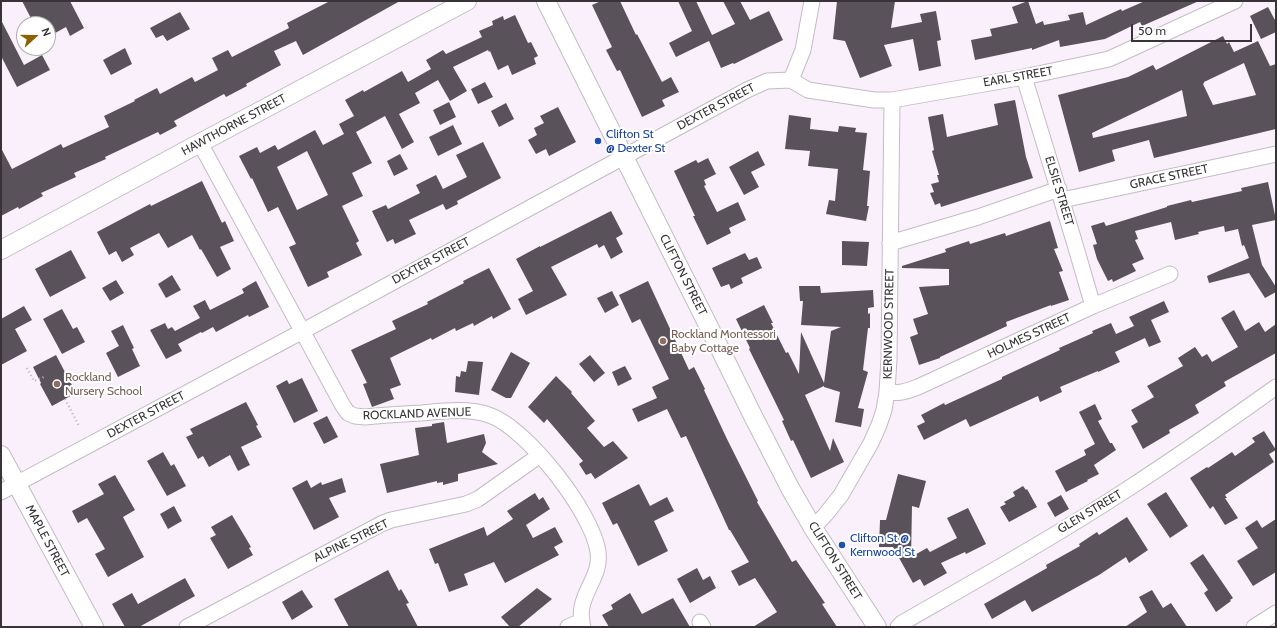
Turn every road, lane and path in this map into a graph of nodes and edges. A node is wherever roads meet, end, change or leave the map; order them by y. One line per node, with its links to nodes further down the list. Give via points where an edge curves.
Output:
1 (467, 1): 8 (street, HAWTHORNE STREET)
2 (546, 1): 10 (street, CLIFTON STREET)
3 (812, 1): 6 (street, via 803,50)
4 (1235, 1): 5 (street, EARL STREET, via 1109,59)
5 (1024, 77): 7 (street, EARL STREET); 11 (street, ELSIE STREET)
6 (791, 80): 7 (street, EARL STREET, via 808,90); 10 (street, DEXTER STREET, via 767,81 747,90)
7 (892, 100): 12 (street, KERNWOOD STREET)
8 (200, 142): 13 (street, HAWTHORNE STREET); 16 (street, ROCKLAND AVENUE)
9 (1276, 154): 11 (street, GRACE STREET)
10 (624, 157): 16 (street, DEXTER STREET); 26 (street, CLIFTON STREET, via 753,416)
11 (1060, 195): 12 (street, GRACE STREET); 15 (street, ELSIE STREET)
12 (890, 243): 20 (street, KERNWOOD STREET)
13 (1, 250)
14 (1170, 274): 15 (street, HOLMES STREET)
15 (1093, 306): 20 (street, HOLMES STREET, via 918,387 904,392)
16 (303, 331): 24 (street, ROCKLAND AVENUE, via 348,413 365,417 457,411 482,413 505,423); 25 (street, DEXTER STREET)
17 (27, 368): 18 (path, via 34,382)
18 (44, 377)
19 (1276, 387): 32 (street, GLEN STREET, via 1187,451 1125,491)
20 (887, 392): 26 (street, KERNWOOD STREET, via 884,410 871,444 841,495)
21 (66, 399): 22 (path)
22 (79, 426)
23 (1, 455): 25 (street, MAPLE STREET)
24 (540, 455): 28 (street, ROCKLAND AVENUE, via 563,483 596,543 598,566 582,605); 30 (street, ALPINE STREET, via 478,499 380,524)
25 (9, 488): 29 (street, MAPLE STREET)
26 (813, 528): 31 (street, CLIFTON STREET)
27 (1276, 612): 33 (street)
28 (578, 625)
29 (94, 627)
30 (187, 627)
31 (877, 627)
32 (898, 627)
33 (1254, 627)

